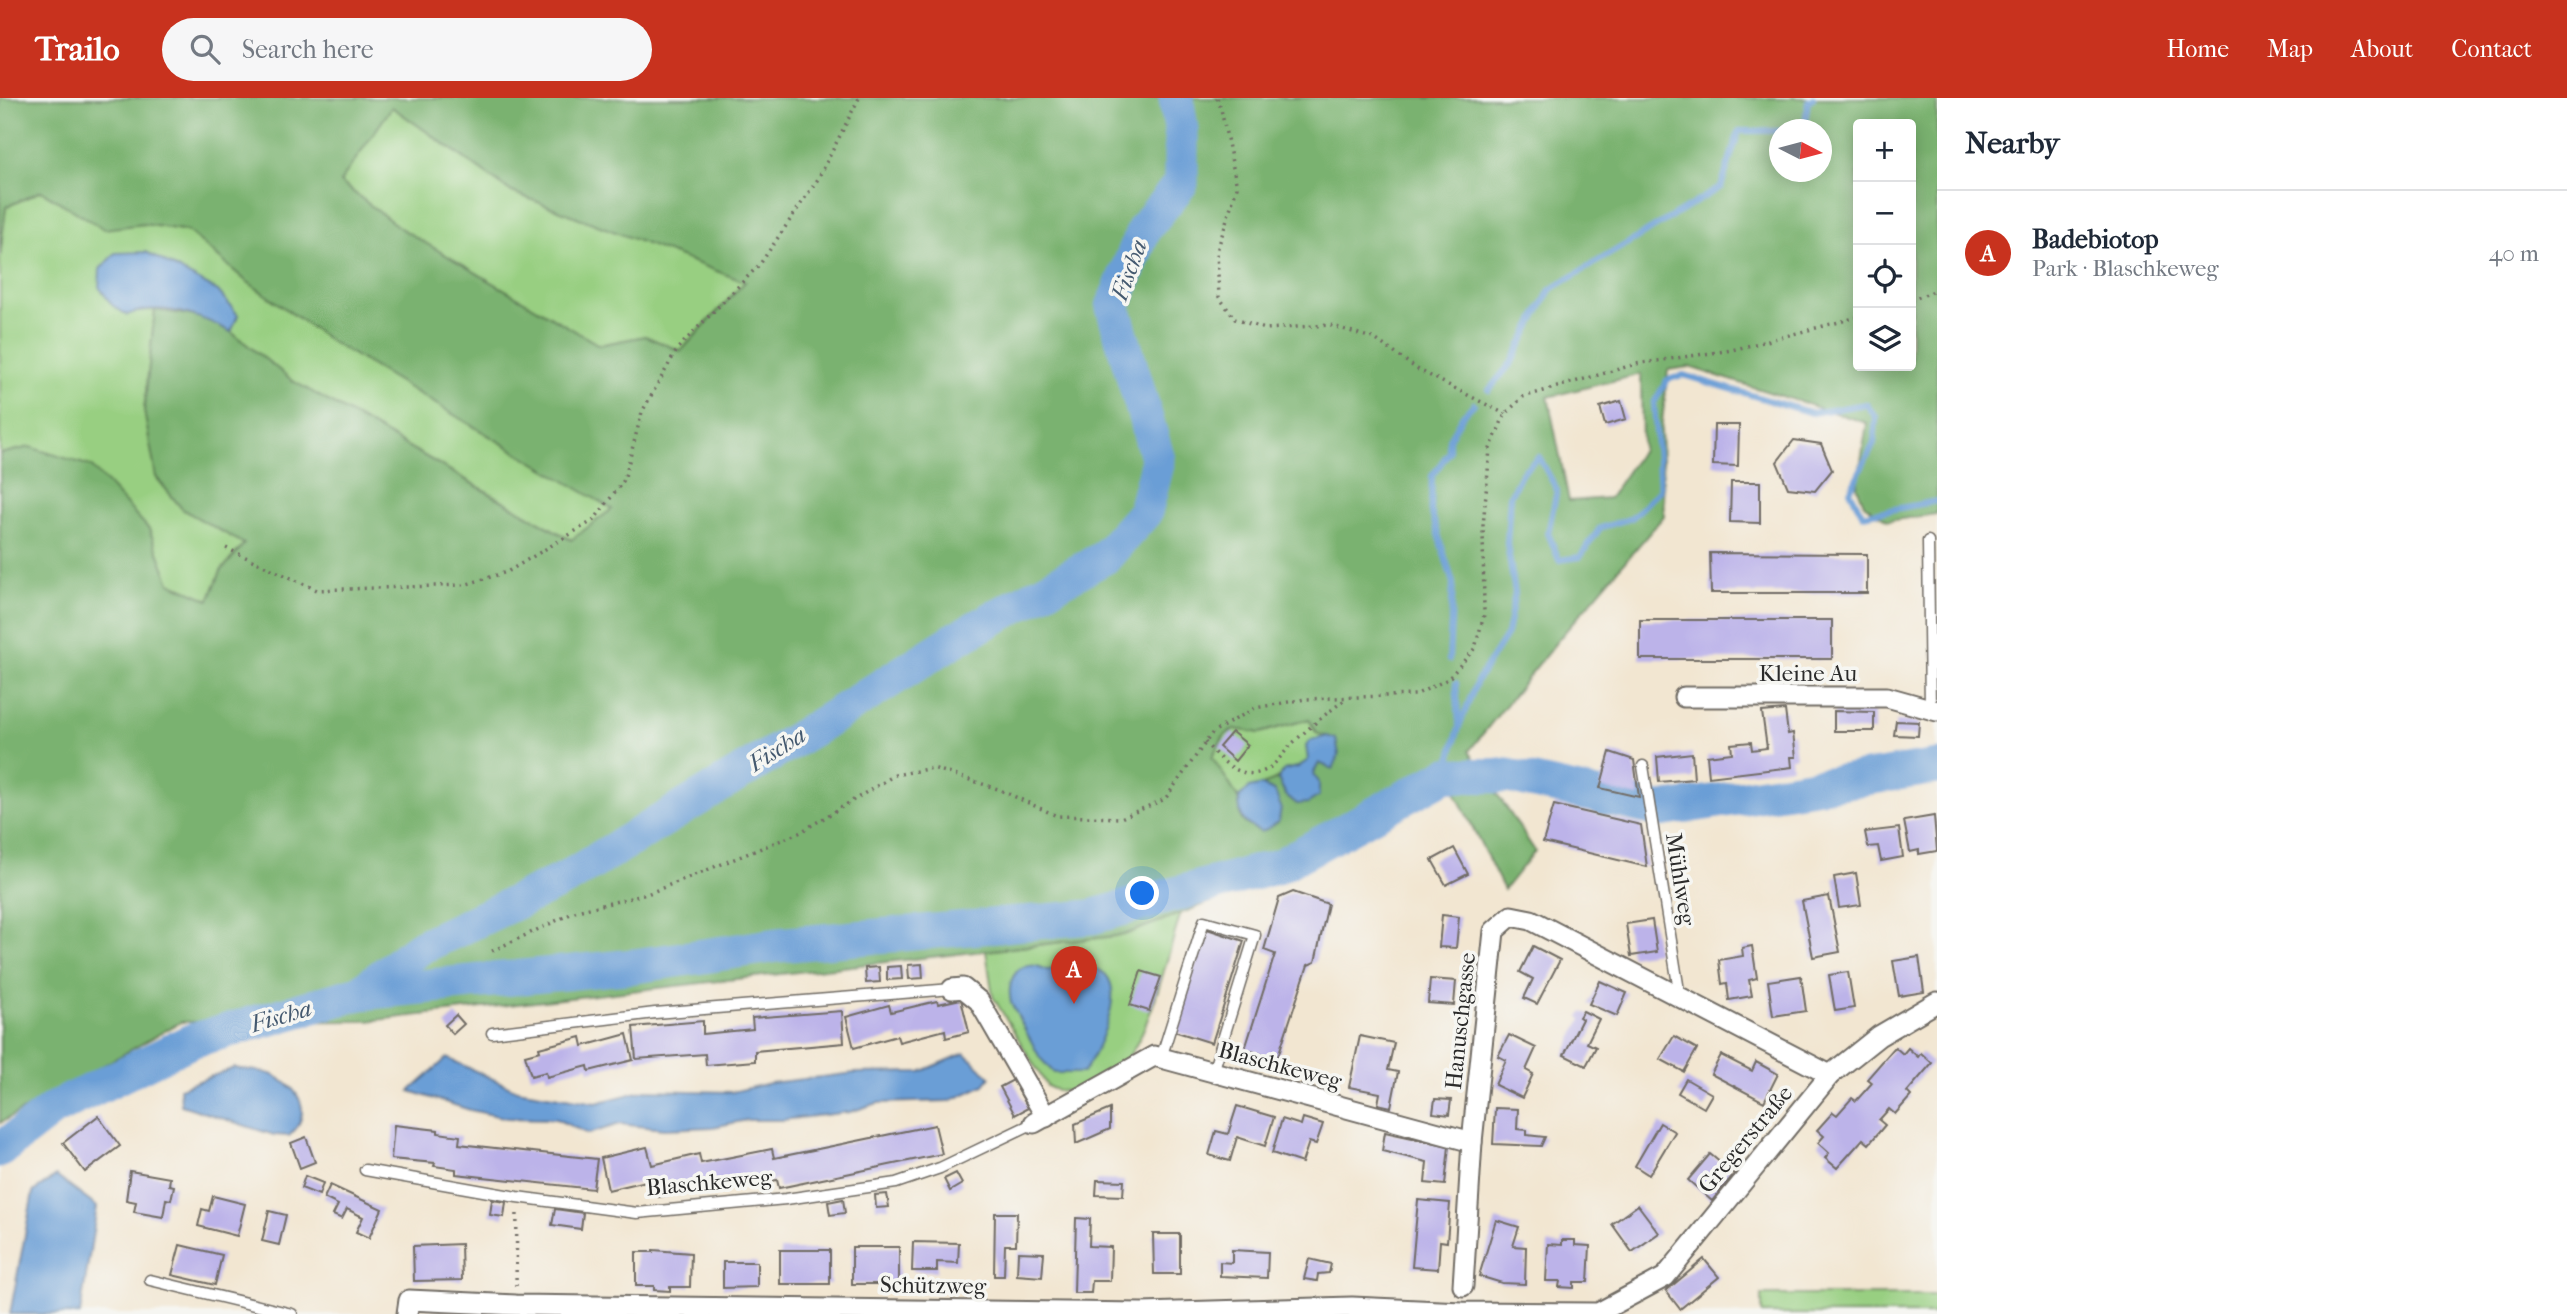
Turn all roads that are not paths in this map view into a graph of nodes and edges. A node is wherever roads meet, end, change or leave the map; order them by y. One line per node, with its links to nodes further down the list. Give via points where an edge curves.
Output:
1 (1928, 541): 3 (lane, Kleine Au)
2 (1684, 697): 3 (street, Kleine Au, via 1887,697)
3 (1934, 710)
4 (1643, 766): 6 (lane, Mühlweg)
5 (952, 989): 8 (lane, via 654,1013); 12 (street, via 962,988 979,1001)
6 (1680, 998): 11 (street, Hanuschgasse); 13 (street, Hanuschgasse, via 1531,920 1511,916 1494,931)
7 (1937, 1002): 11 (street, Gregerstraße, via 1879,1036)
8 (492, 1034)
9 (1161, 1058): 10 (street, Blaschkeweg); 10 (lane, via 1205,921 1255,935); 12 (street, Blaschkeweg, via 1153,1056)
10 (1213, 1072): 13 (street, Blaschkeweg)
11 (1830, 1075): 20 (street, Gregerstraße, via 1665,1277)
12 (1040, 1120): 14 (lane, Blaschkeweg, via 940,1168 897,1183 637,1213)
13 (1472, 1142): 16 (street, Hanuschgasse)
14 (365, 1170)
15 (150, 1280): 21 (lane)
16 (1463, 1286)
17 (732, 1311): 19 (street, Schützweg); 22 (street, Schützweg, via 409,1300)
18 (1352, 1311): 20 (street, Schützweg); 23 (street, Schützweg)
19 (945, 1312): 23 (street, Schützweg)
20 (1598, 1312)
21 (292, 1314)
22 (407, 1314)
23 (1142, 1314)

